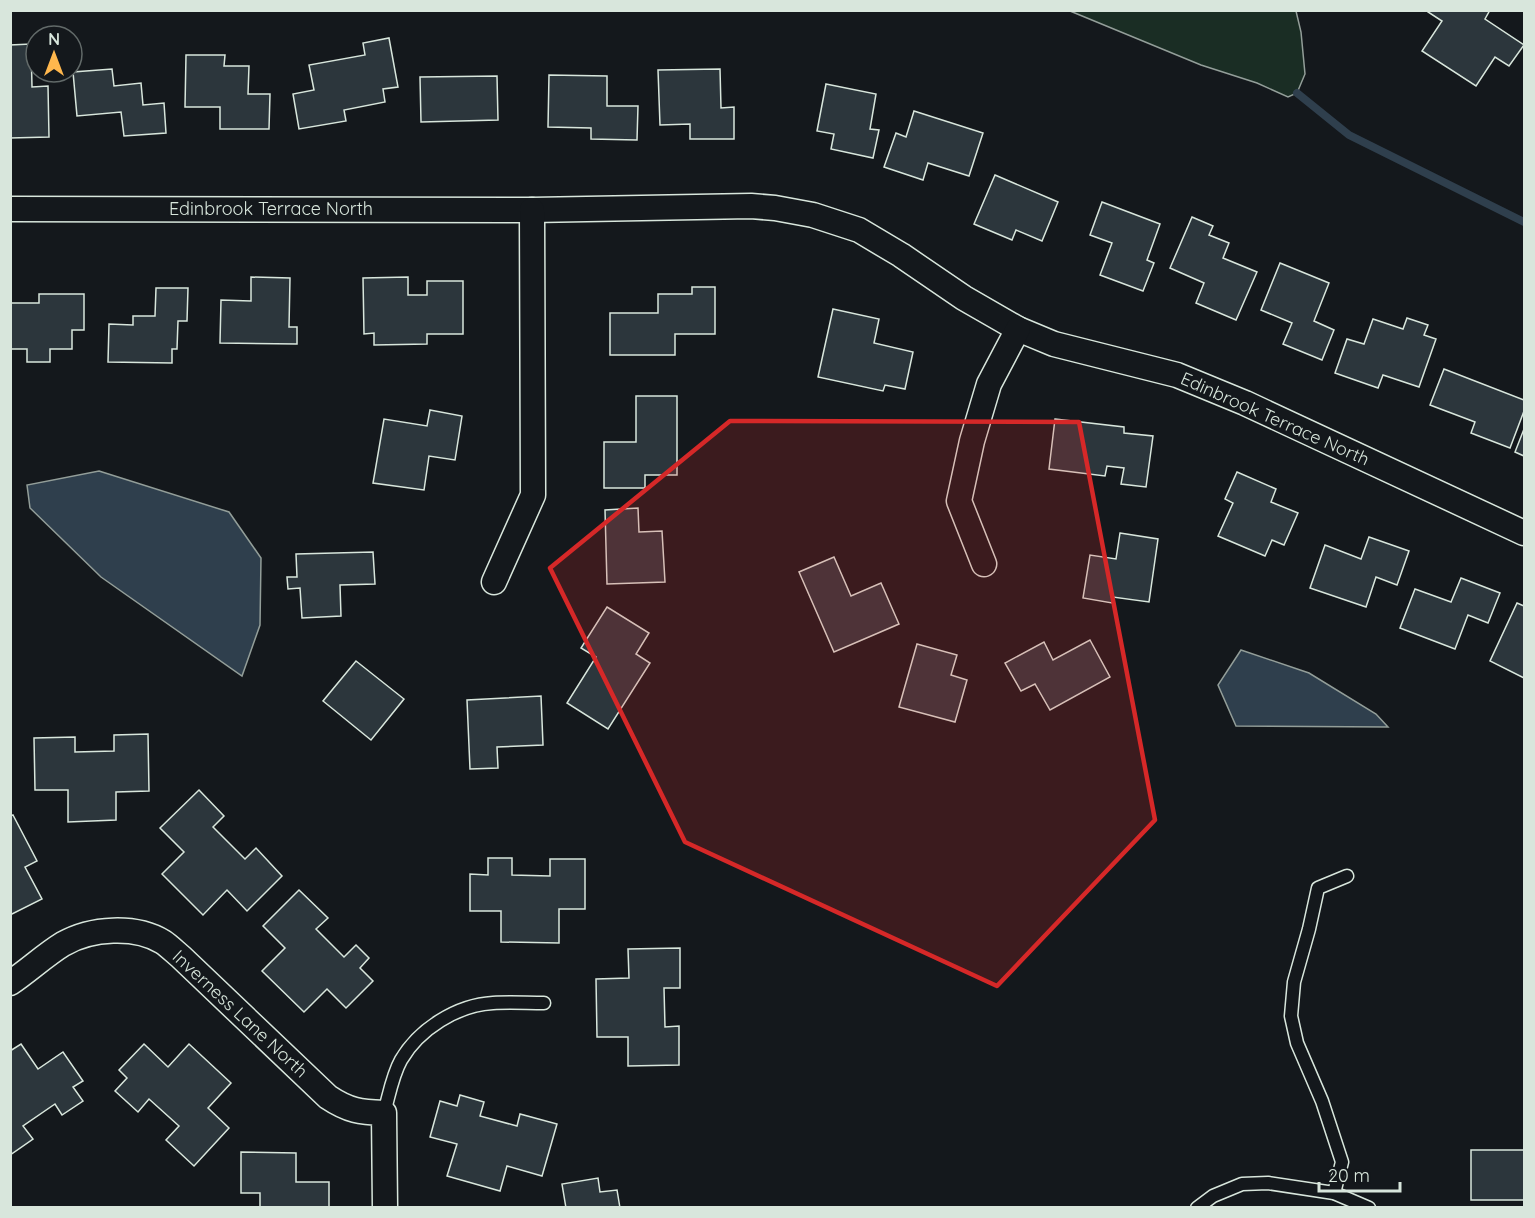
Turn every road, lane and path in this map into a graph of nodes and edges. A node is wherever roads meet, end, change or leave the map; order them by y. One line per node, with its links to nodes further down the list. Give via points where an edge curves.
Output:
1 (10, 208): 2 (street, Edinbrook Terrace North)
2 (532, 210): 3 (street, Edinbrook Terrace North, via 751,206 813,215 859,230); 6 (street, via 533,495)
3 (1018, 329): 4 (street, Edinbrook Terrace North, via 1054,344 1177,375); 5 (street, via 988,384 959,501)
4 (1524, 533)
5 (984, 564)
6 (495, 582)
7 (1347, 876): 11 (lane, via 1318,888 1294,982 1291,1016 1296,1043 1322,1101 1342,1162)
8 (10, 983): 10 (street, Inverness Lane North, via 64,944 87,935 141,933 163,942 181,957 328,1097 352,1110)
9 (544, 1003): 10 (lane, via 491,1003 462,1010 437,1023 417,1039 401,1060)
10 (384, 1113): 12 (street)
11 (1334, 1193): 13 (lane, via 1268,1183 1242,1184 1213,1196); 14 (lane)
12 (385, 1208)
13 (1197, 1208)
14 (1369, 1208)

